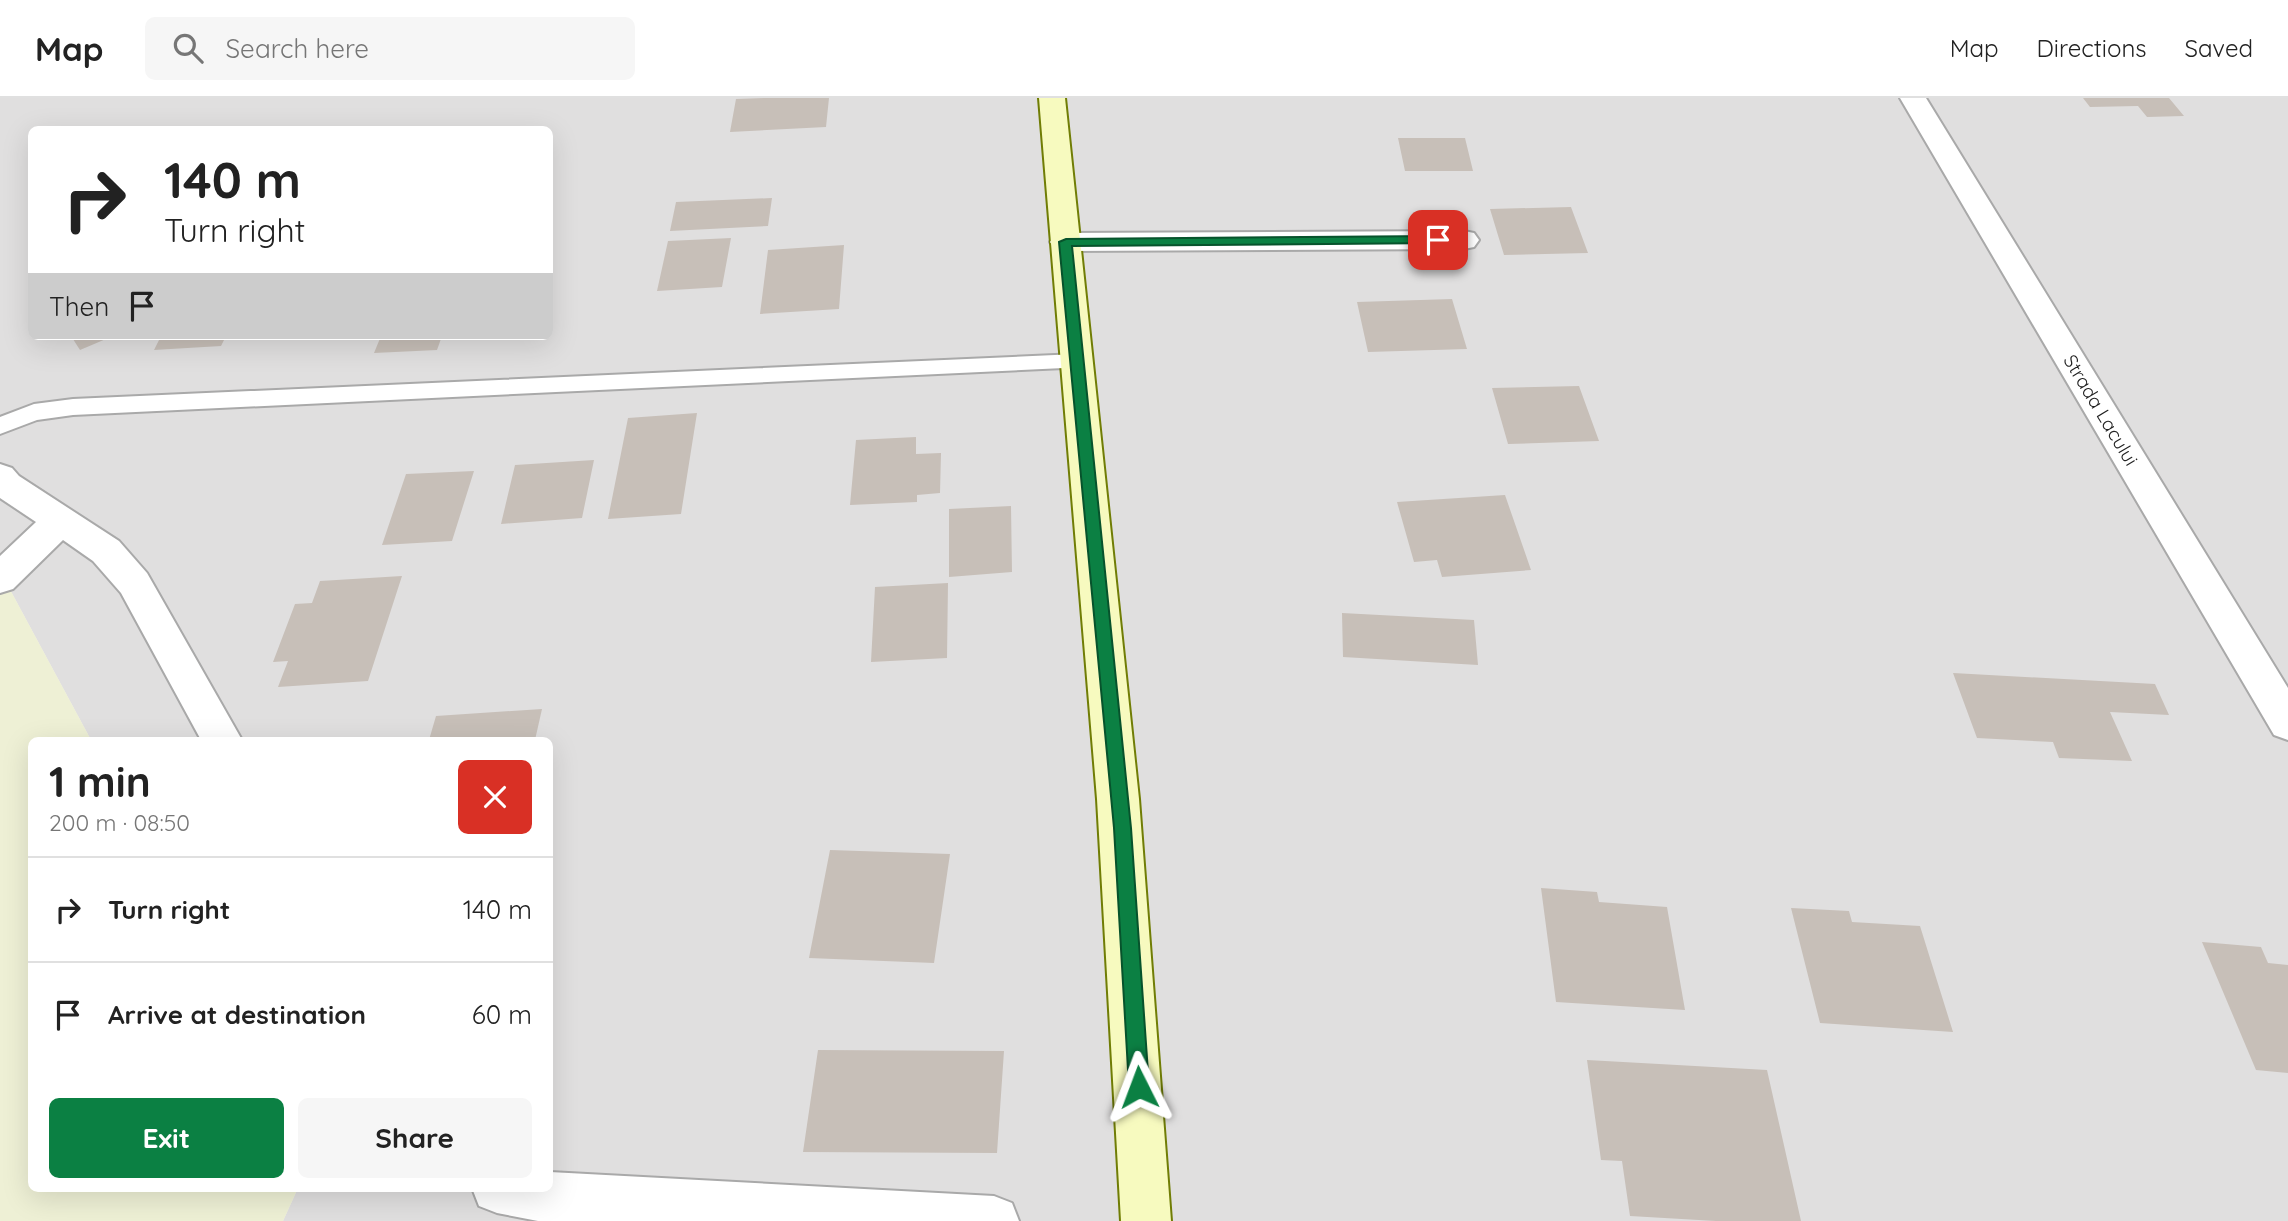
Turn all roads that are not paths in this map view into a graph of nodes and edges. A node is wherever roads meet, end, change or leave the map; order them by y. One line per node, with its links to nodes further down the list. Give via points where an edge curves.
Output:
1 (1052, 98): 4 (main road)
2 (1913, 98): 10 (street, Strada Lacului)
3 (1464, 240): 4 (street)
4 (1066, 242): 5 (main road)
5 (1077, 362): 6 (lane, via 73,407 34,412); 14 (main road, via 1122,828)
6 (0, 426)
7 (0, 477): 8 (street)
8 (61, 520): 9 (street); 11 (street, via 106,551 134,583)
9 (0, 579)
10 (2288, 723)
11 (220, 737)
12 (520, 1192): 13 (street)
13 (995, 1221)
14 (1146, 1221)

